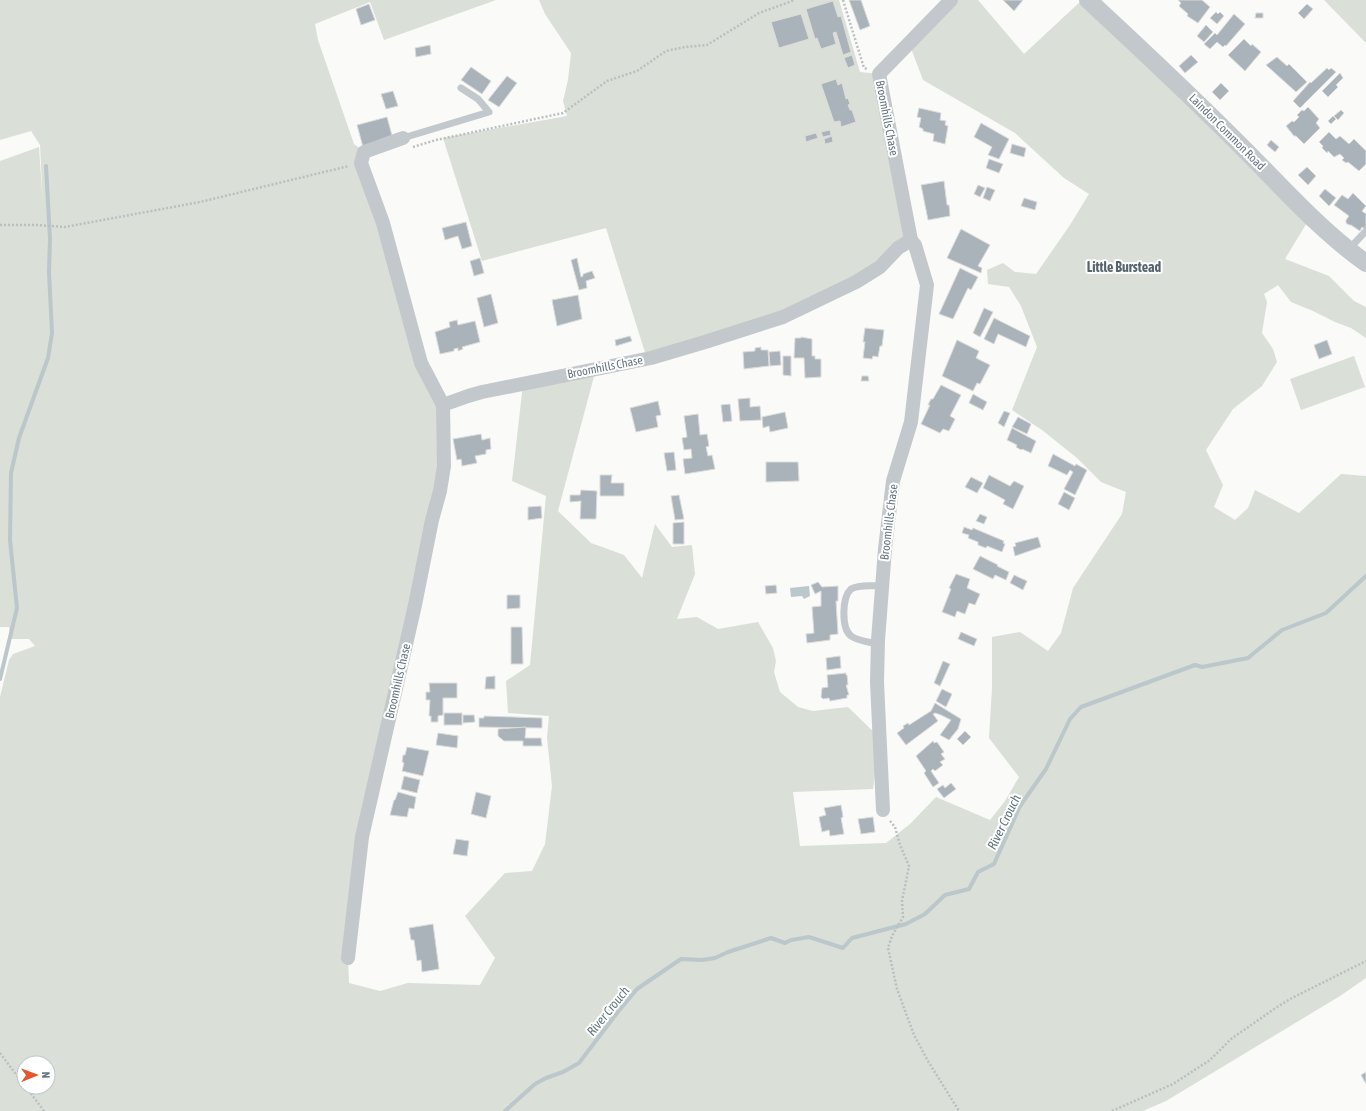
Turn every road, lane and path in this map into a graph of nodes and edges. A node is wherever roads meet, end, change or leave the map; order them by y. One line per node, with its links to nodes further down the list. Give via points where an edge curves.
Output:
1 (843, 0): 4 (path, via 864,68)
2 (951, 0): 4 (street, Broomhills Chase)
3 (1088, 0): 11 (street, Laindon Common Road, via 1177,83)
4 (878, 74): 10 (street, Broomhills Chase)
5 (461, 88): 6 (lane, via 478,99 489,112)
6 (403, 138): 13 (street, Broomhills Chase, via 364,152 361,163 383,223 421,363)
7 (0, 225): 8 (path)
8 (54, 226)
9 (1366, 231): 11 (lane)
10 (911, 240): 13 (street, Broomhills Chase, via 898,248 880,267 856,282 783,316 651,358 482,392); 14 (street, Broomhills Chase, via 916,245 927,285 911,422 893,481)
11 (1347, 250): 12 (street, Laindon Common Road)
12 (1366, 263)
13 (443, 405): 17 (street, Broomhills Chase, via 445,453 440,491 362,837)
14 (882, 586): 15 (street, Broomhills Chase); 15 (lane, via 851,590 846,595 844,608 845,627 850,635)
15 (878, 644): 16 (street, Broomhills Chase, via 877,682)
16 (883, 810): 23 (path, via 895,827 908,866 902,900 903,916 888,948 897,989 914,1035)
17 (348, 958)
18 (1366, 961): 24 (path, via 1277,1007 1230,1039 1210,1060 1173,1084)
19 (0, 1053): 20 (path)
20 (16, 1074)
21 (32, 1095): 22 (path)
22 (44, 1111)
23 (959, 1111)
24 (1112, 1111)

